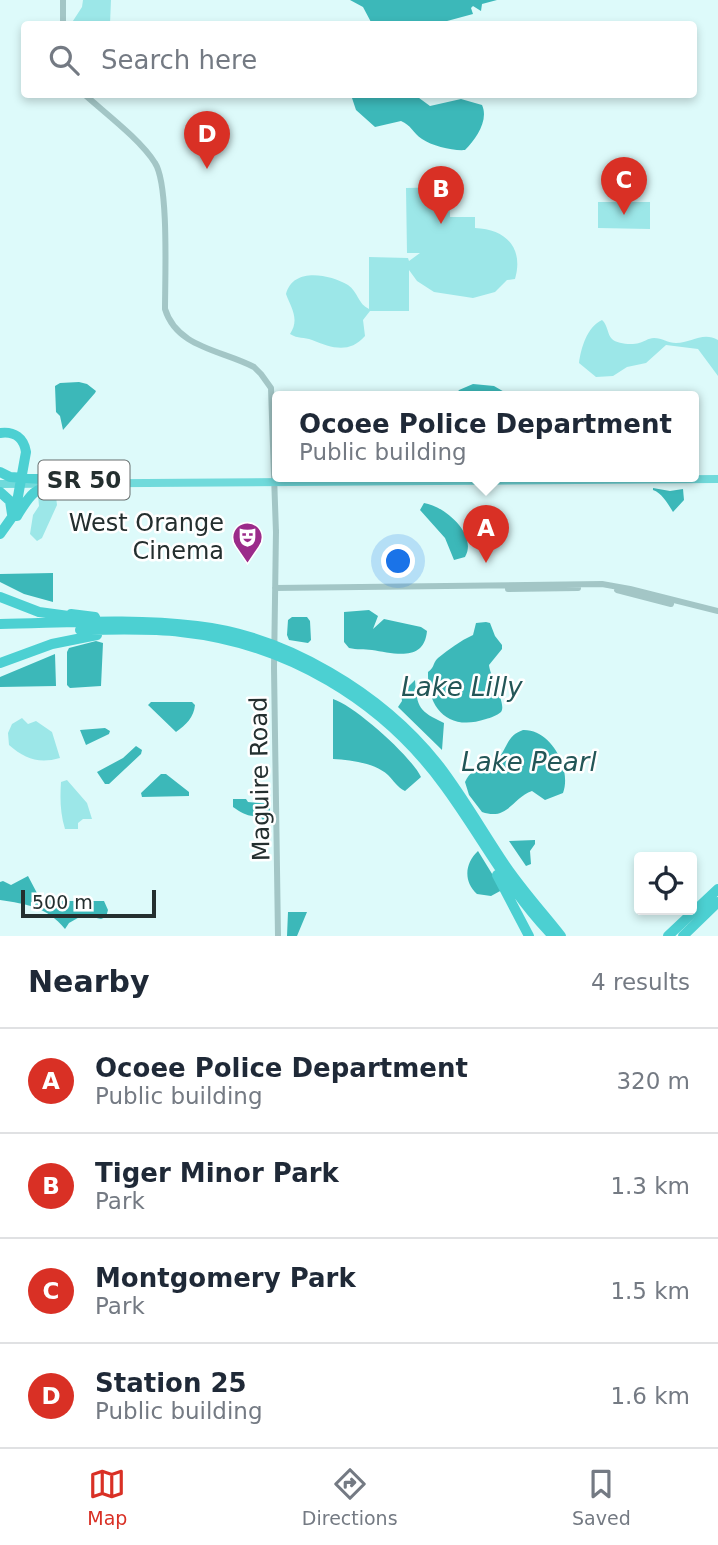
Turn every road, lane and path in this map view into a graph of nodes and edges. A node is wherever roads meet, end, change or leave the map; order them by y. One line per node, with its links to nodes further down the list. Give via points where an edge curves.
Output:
1 (62, 0): 2 (main road)
2 (63, 21)
3 (88, 98): 4 (main road, Maguire Road, via 157,165 163,184 165,309 172,326 185,338 250,365 261,374)
4 (272, 395)
5 (0, 432): 19 (highway, via 16,435 26,452)
6 (0, 472): 15 (highway)
7 (699, 474): 9 (highway, SR 50)
8 (699, 476): 9 (highway, SR 50)
9 (718, 476)
10 (236, 477): 11 (highway, SR 50); 13 (highway, SR 50); 17 (highway)
11 (272, 479)
12 (272, 479): 17 (highway, SR 50)
13 (168, 481): 15 (highway, SR 50); 17 (highway, SR 50)
14 (0, 482): 15 (highway, SR 50)
15 (58, 482): 19 (highway, via 34,492)
16 (275, 482): 21 (main road, Maguire Road)
17 (222, 483)
18 (0, 492): 19 (highway, via 12,504)
19 (13, 520): 20 (highway)
20 (0, 536)
21 (275, 590): 23 (main road, via 614,589); 34 (main road, Maguire Road)
22 (0, 596): 25 (highway, via 53,615 169,619)
23 (718, 613)
24 (4, 623): 25 (highway)
25 (198, 626): 33 (highway, via 249,638 304,659 392,716 442,769)
26 (146, 629): 27 (highway); 28 (highway, via 63,641); 29 (highway, via 252,647 337,685 384,720 421,756)
27 (0, 630)
28 (0, 663)
29 (484, 846): 33 (highway, via 521,900); 35 (highway)
30 (718, 889): 37 (highway)
31 (718, 895): 38 (highway)
32 (718, 902): 39 (highway)
33 (553, 931): 36 (highway)
34 (280, 936)
35 (529, 936)
36 (562, 936)
37 (668, 936)
38 (675, 936)
39 (684, 936)

